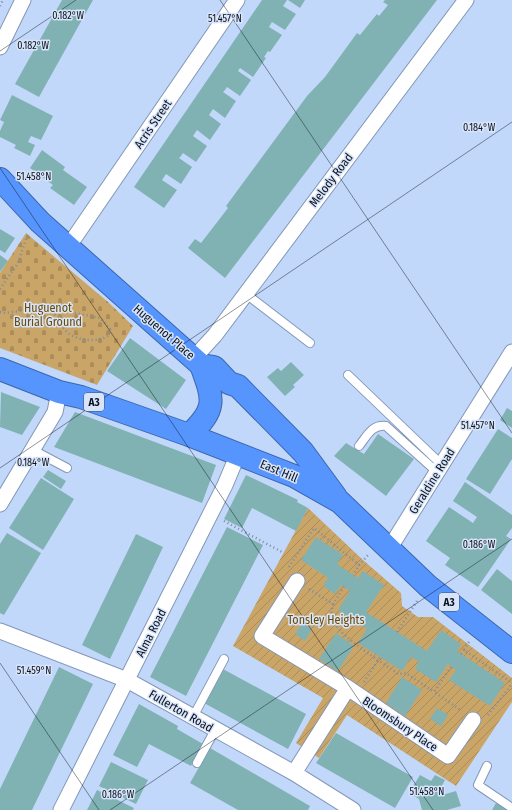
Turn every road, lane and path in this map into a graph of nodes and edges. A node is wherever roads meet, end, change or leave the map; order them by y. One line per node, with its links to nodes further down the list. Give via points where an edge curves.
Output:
1 (3, 0): 5 (path)
2 (23, 0): 6 (street)
3 (237, 0): 9 (street, Acris Street)
4 (466, 0): 11 (street, Melody Road)
5 (0, 6)
6 (0, 47)
7 (2, 186): 8 (highway, Huguenot Place / A3)
8 (40, 222): 9 (highway, Huguenot Place / A3); 10 (path, via 28,234 18,263)
9 (68, 248): 16 (highway, Huguenot Place / A3)
10 (0, 289)
11 (246, 294): 14 (lane); 16 (street, Melody Road)
12 (50, 309): 12 (path, via 100,318 110,329 109,335 98,340 77,338 69,333); 13 (path)
13 (0, 312)
14 (310, 343)
15 (512, 352): 25 (street, Geraldine Road)
16 (198, 362): 20 (highway, A3, via 209,385 211,402 209,411 200,425); 26 (highway, Huguenot Place / A3, via 214,367 229,383 238,386 303,452)
17 (0, 369): 19 (highway, East Hill / A3)
18 (348, 374): 25 (lane)
19 (59, 392): 20 (highway, East Hill / A3, via 81,397); 22 (street, via 55,412)
20 (189, 435): 23 (highway, East Hill / A3)
21 (359, 446): 25 (lane, via 378,425 386,426)
22 (33, 450): 24 (lane); 27 (street)
23 (238, 454): 26 (highway, East Hill / A3, via 294,476); 47 (street, Alma Road, via 226,485)
24 (67, 468)
25 (440, 468): 29 (street, Geraldine Road)
26 (340, 502): 29 (highway, East Hill / A3)
27 (0, 504)
28 (228, 524): 30 (path)
29 (389, 548): 42 (highway, East Hill / A3, via 428,586)
30 (282, 552)
31 (363, 560): 32 (path)
32 (359, 565): 33 (path); 34 (path, via 314,528 286,573)
33 (353, 575)
34 (297, 581): 36 (path); 49 (street, Bloomsbury Place, via 262,636)
35 (344, 587): 36 (path)
36 (333, 604): 44 (path, via 330,610 335,624 346,636)
37 (410, 612): 39 (path)
38 (0, 631): 47 (street, Fullerton Road)
39 (396, 632)
40 (468, 644): 41 (path)
41 (464, 650): 43 (path); 48 (path)
42 (512, 652)
43 (461, 654)
44 (379, 658): 49 (path, Bloomsbury Place); 50 (path, via 398,674 406,673)
45 (224, 659): 51 (lane)
46 (451, 667): 50 (path)
47 (127, 680): 51 (street, Fullerton Road); 58 (street, Alma Road)
48 (512, 684): 52 (path, via 485,719)
49 (352, 691): 52 (street, Bloomsbury Place, via 448,756); 56 (street)
50 (434, 692): 52 (path)
51 (193, 717): 53 (street, Fullerton Road)
52 (473, 720)
53 (215, 730): 54 (lane); 56 (street, Fullerton Road)
54 (197, 762)
55 (487, 766): 57 (lane, via 478,785)
56 (294, 773): 59 (street, Fullerton Road)
57 (512, 808)
58 (61, 810)
59 (353, 810)

